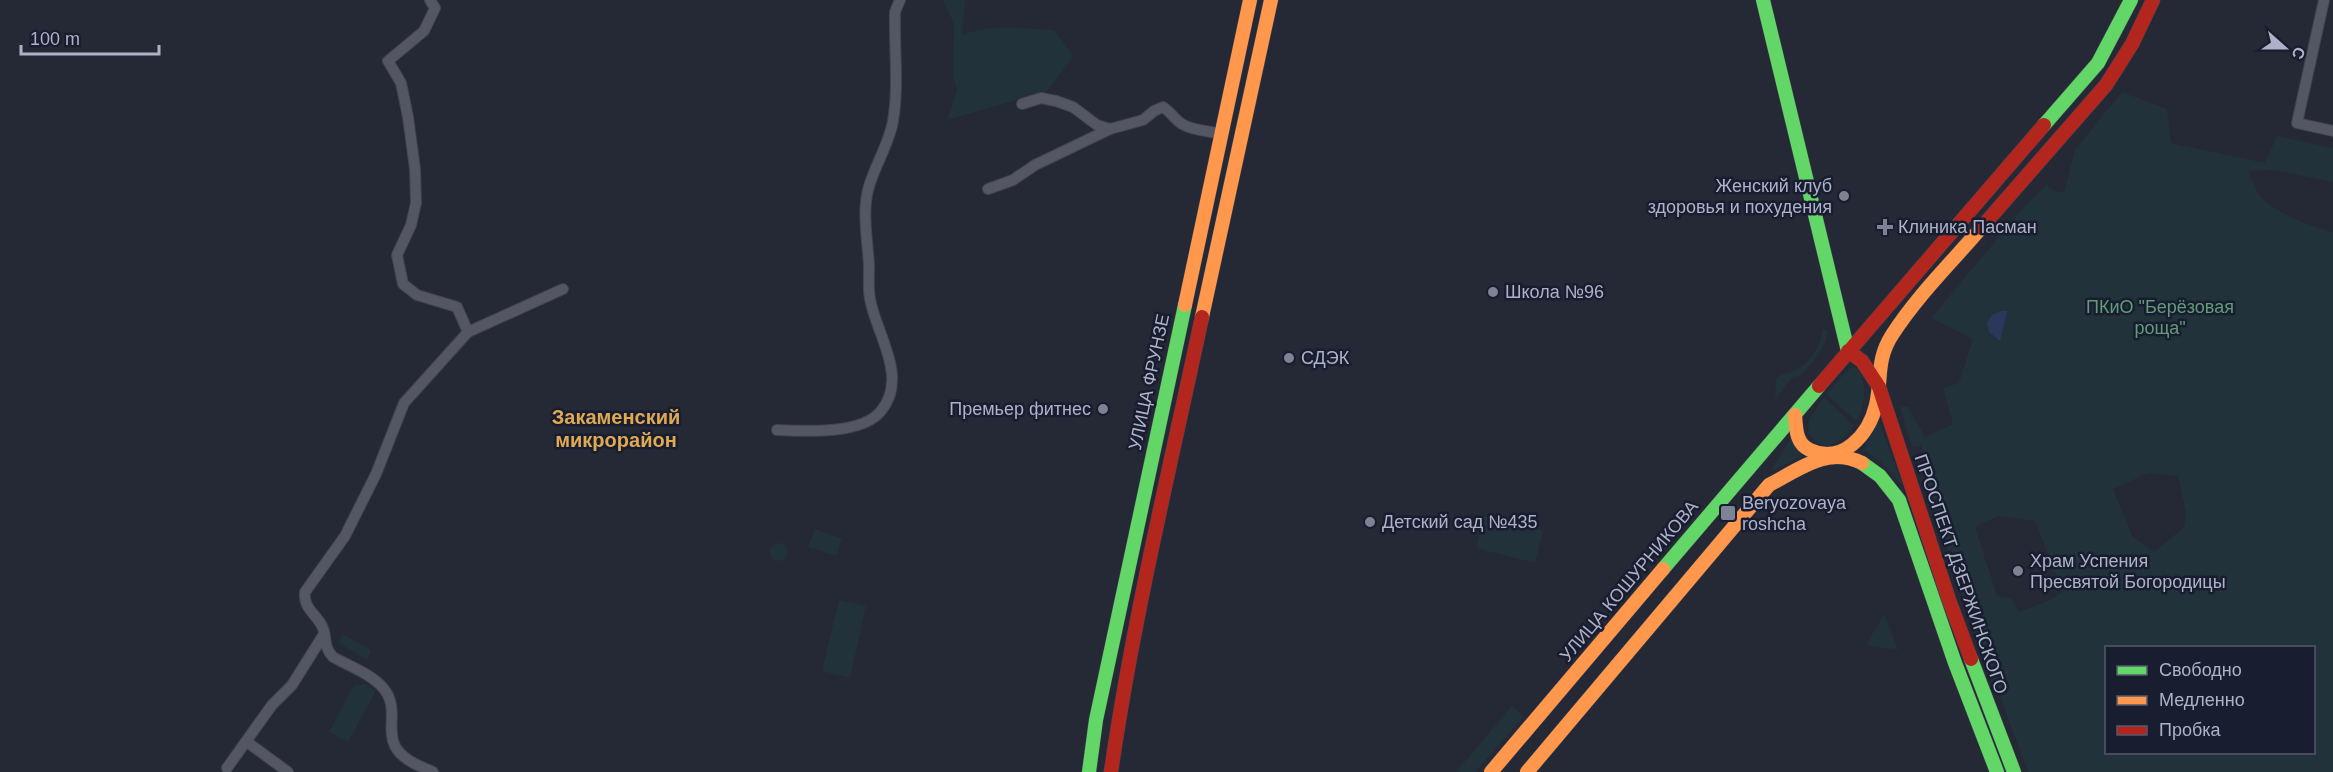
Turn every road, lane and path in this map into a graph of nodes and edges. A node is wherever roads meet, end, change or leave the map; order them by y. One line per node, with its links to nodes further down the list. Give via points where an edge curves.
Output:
1 (430, 0): 15 (street, via 435,8 424,30 388,61 401,83 415,169 416,203 397,255 403,284 417,295 457,307)
2 (900, 0): 21 (street, via 895,12 893,124 872,177 865,211 870,299 893,383 880,413 859,426)
3 (1250, 0): 12 (main road, УЛИЦА ФРУНЗЕ)
4 (1271, 0): 18 (main road)
5 (1763, 0): 16 (main road)
6 (2131, 0): 16 (main road, via 2098,63)
7 (2153, 0): 19 (main road, via 2118,69 1890,337 1881,356)
8 (2324, 0): 11 (street, via 2296,123)
9 (1022, 104): 10 (street, via 1041,98 1056,101 1073,107 1097,126)
10 (1110, 129): 12 (street, via 1143,120 1163,108 1187,127); 13 (street)
11 (2333, 131)
12 (1222, 134): 17 (main road, УЛИЦА ФРУНЗЕ)
13 (988, 189)
14 (563, 289): 15 (street)
15 (468, 332): 25 (street, via 404,403 376,474 345,536 305,592 306,603)
16 (1848, 351): 19 (main road, via 1862,361); 20 (main road, УЛИЦА КОШУРНИКОВА)
17 (1168, 380): 18 (main road); 23 (main road, УЛИЦА ФРУНЗЕ)
18 (1188, 384): 24 (main road)
19 (1879, 387): 22 (main road, via 1864,432); 35 (main road, ПРОСПЕКТ ДЗЕРЖИНСКОГО, via 1949,600)
20 (1795, 415): 22 (main road, ПРОСПЕКТ ДЗЕРЖИНСКОГО, via 1802,446 1823,455); 32 (main road, УЛИЦА КОШУРНИКОВА)
21 (777, 430)
22 (1835, 455): 33 (main road, via 1814,461 1769,485); 34 (main road, ПРОСПЕКТ ДЗЕРЖИНСКОГО, via 1872,469 1899,500)
23 (1148, 472): 24 (main road); 30 (main road, УЛИЦА ФРУНЗЕ, via 1096,720)
24 (1168, 475): 31 (main road)
25 (324, 634): 26 (street, via 292,685 272,705); 29 (street, via 327,651 333,657 384,689 392,704 396,748)
26 (247, 742): 27 (street); 28 (street)
27 (227, 768)
28 (288, 772)
29 (433, 772)
30 (1089, 772)
31 (1111, 772)
32 (1491, 772)
33 (1527, 772)
34 (1997, 772)
35 (2014, 772)

